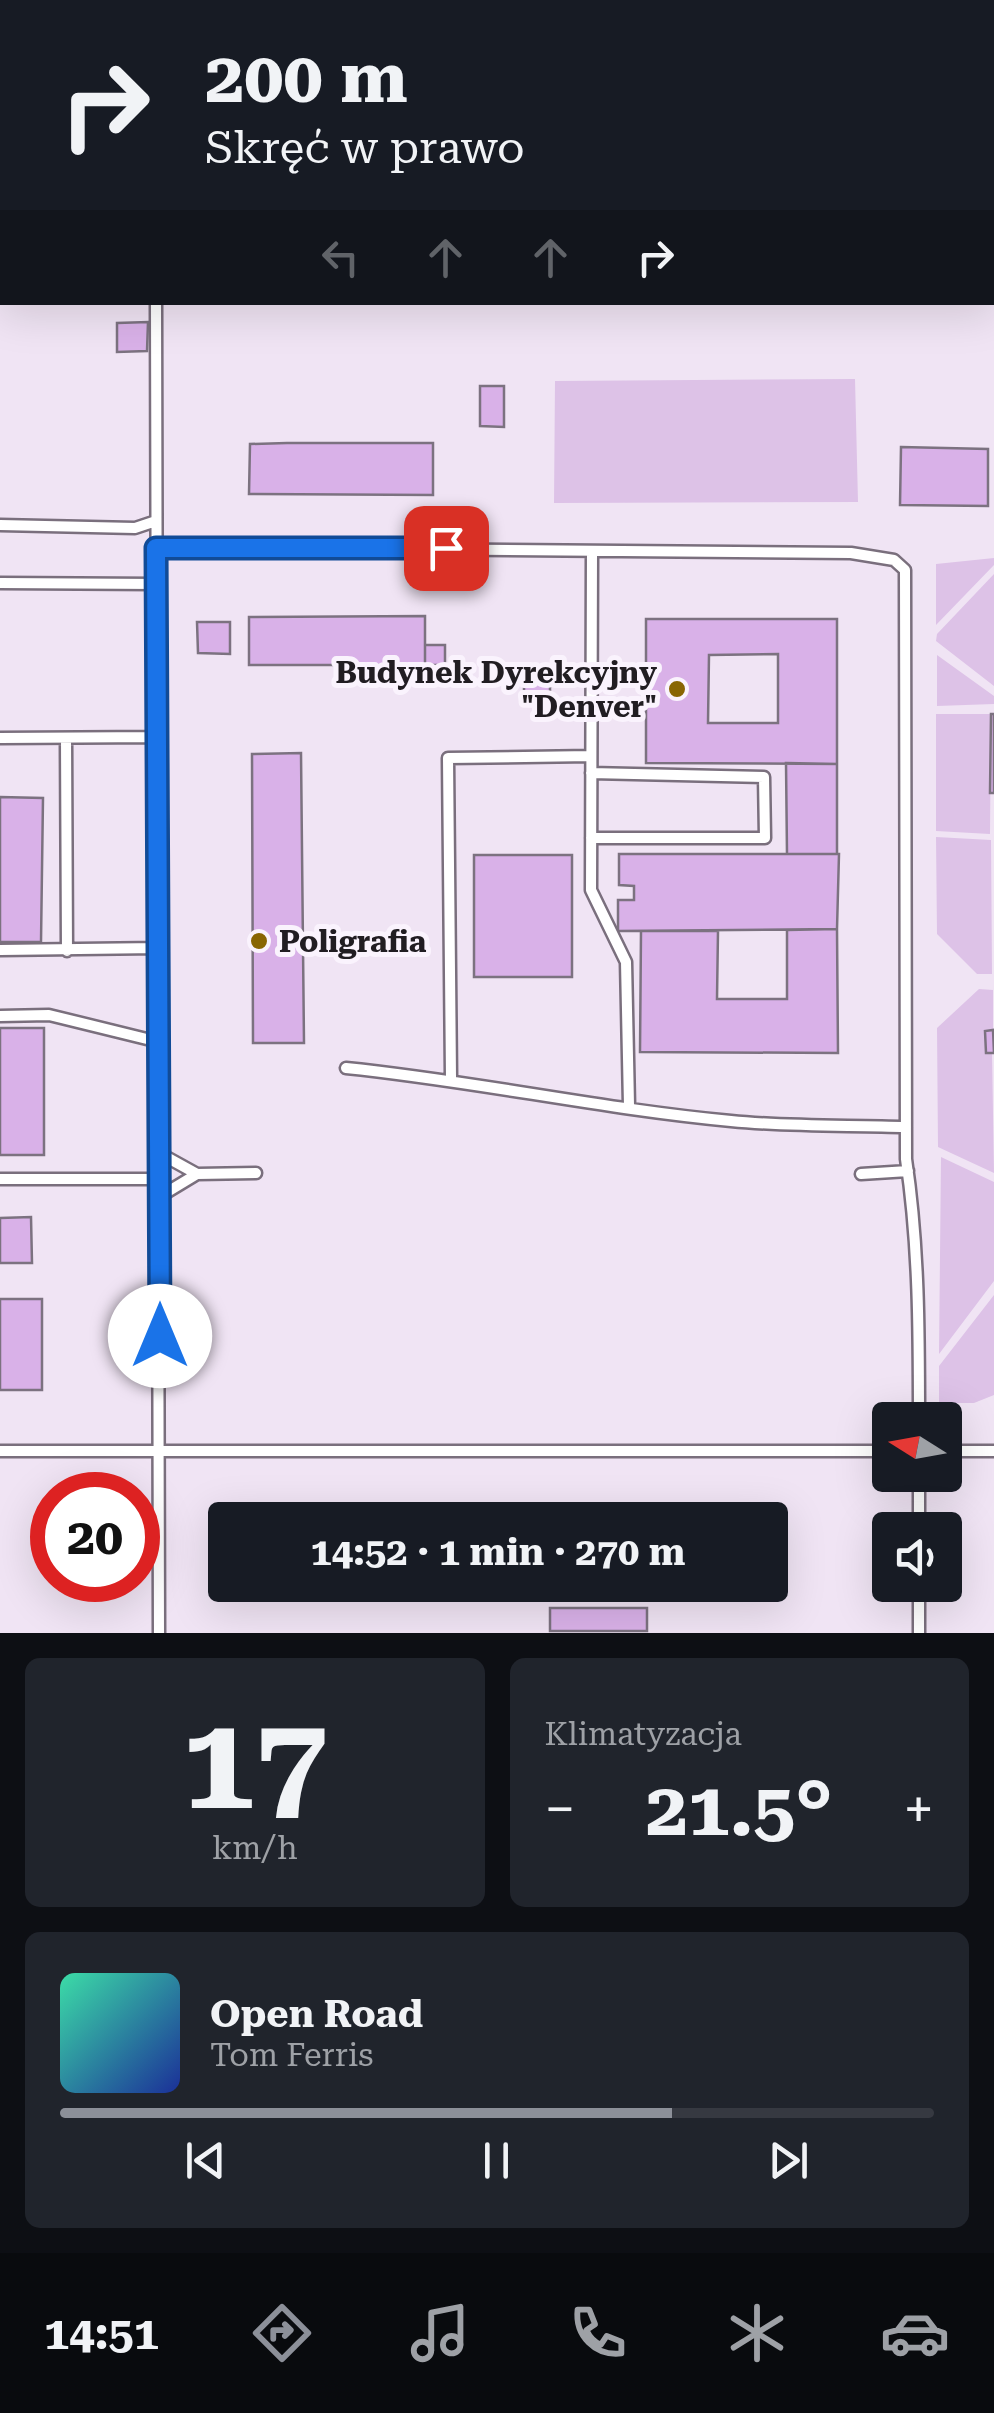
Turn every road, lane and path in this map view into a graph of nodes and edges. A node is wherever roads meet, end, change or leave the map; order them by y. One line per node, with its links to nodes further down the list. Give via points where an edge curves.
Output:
1 (156, 305): 2 (lane)
2 (156, 521): 3 (lane, via 135,528); 4 (lane)
3 (0, 525)
4 (156, 548): 5 (lane); 7 (lane)
5 (592, 551): 11 (lane); 22 (lane, via 851,553 894,560 905,570)
6 (0, 582): 7 (lane)
7 (156, 584): 8 (lane)
8 (157, 736): 10 (lane); 14 (lane)
9 (0, 738): 10 (lane)
10 (66, 738): 16 (lane)
11 (591, 756): 12 (lane); 20 (lane, via 448,758)
12 (591, 773): 13 (lane); 13 (lane, via 764,776 765,838)
13 (591, 838): 21 (lane, via 590,890 626,962)
14 (158, 948): 16 (lane); 18 (lane)
15 (0, 950): 16 (lane)
16 (68, 951)
17 (0, 1016): 18 (lane, via 49,1015)
18 (159, 1042): 23 (lane)
19 (346, 1068): 20 (lane)
20 (451, 1078): 21 (lane)
21 (629, 1106): 22 (lane, via 807,1127)
22 (906, 1127): 24 (lane)
23 (159, 1152): 26 (lane); 28 (lane)
24 (908, 1171): 27 (lane); 31 (lane)
25 (256, 1173): 26 (lane)
26 (197, 1174): 30 (lane)
27 (861, 1174)
28 (159, 1179): 29 (lane); 30 (lane)
29 (0, 1180)
30 (159, 1197): 33 (lane)
31 (919, 1402)
32 (0, 1451): 33 (lane)
33 (158, 1451): 34 (lane); 38 (lane)
34 (872, 1451)
35 (962, 1451): 36 (lane)
36 (994, 1451)
37 (919, 1602): 39 (lane)
38 (159, 1633)
39 (919, 1633)

